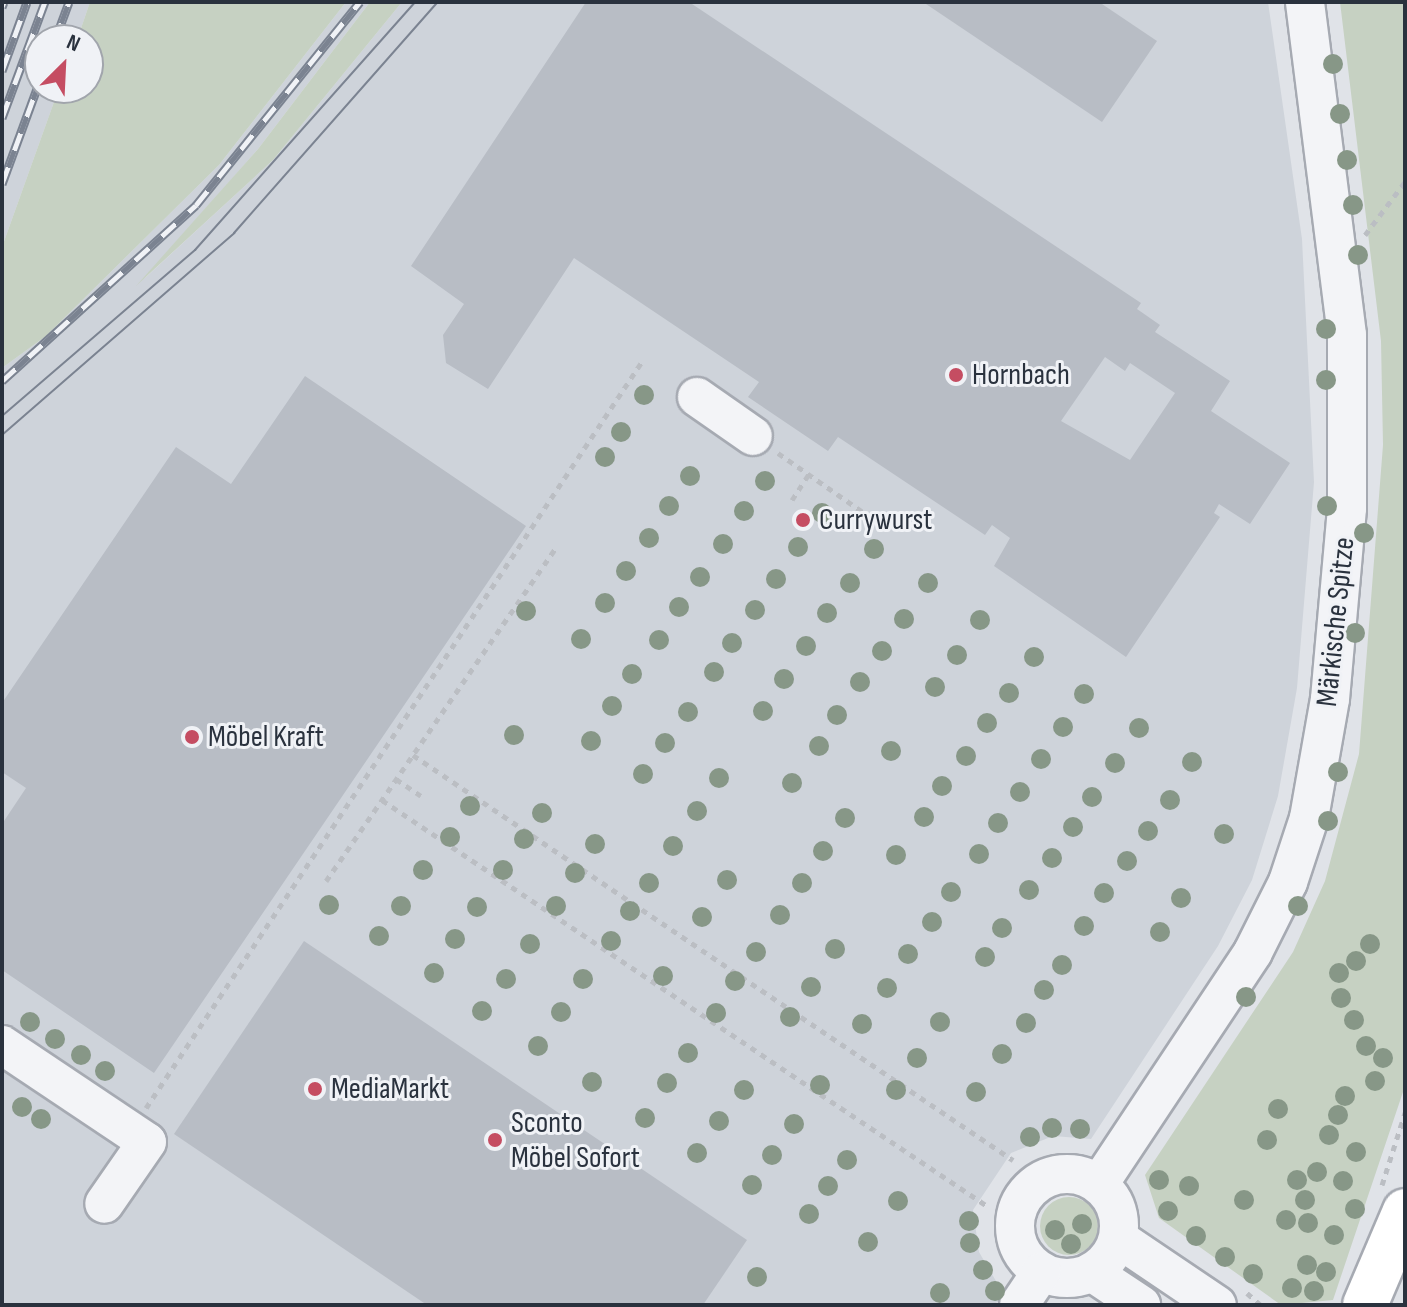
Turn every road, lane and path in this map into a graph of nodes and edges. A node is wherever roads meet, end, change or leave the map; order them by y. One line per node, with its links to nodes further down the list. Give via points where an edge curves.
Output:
1 (1305, 2): 19 (street, Märkische Spitze, via 1347,335 1347,508 1323,739 1288,882 1253,952)
2 (1405, 182): 3 (path)
3 (1365, 236)
4 (643, 360): 17 (path)
5 (697, 397): 6 (street)
6 (753, 436): 7 (path)
7 (809, 474): 8 (path); 9 (path)
8 (792, 500)
9 (863, 512)
10 (555, 549): 11 (path)
11 (413, 755): 12 (path); 18 (path)
12 (396, 779): 13 (path); 14 (path)
13 (421, 796)
14 (382, 800): 15 (path); 21 (path)
15 (326, 881)
16 (2, 1045): 17 (street)
17 (131, 1131): 20 (street, via 147,1142)
18 (1013, 1160)
19 (1099, 1184): 23 (street, via 1113,1199); 24 (street, via 1057,1174 1021,1199 1016,1240)
20 (104, 1204)
21 (987, 1206)
22 (1405, 1211): 29 (main road)
23 (1119, 1239): 25 (street); 28 (street)
24 (1041, 1272): 25 (street, via 1060,1279); 26 (street)
25 (1093, 1273): 27 (street)
26 (1019, 1305)
27 (1141, 1305)
28 (1217, 1305)
29 (1365, 1305)

